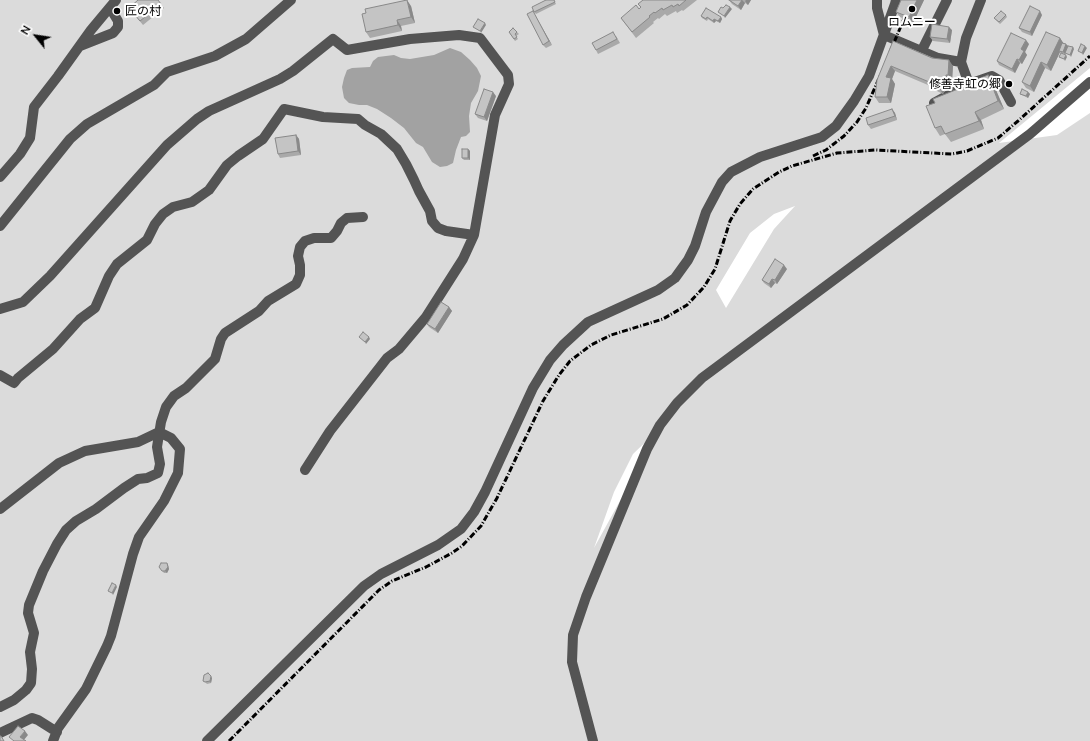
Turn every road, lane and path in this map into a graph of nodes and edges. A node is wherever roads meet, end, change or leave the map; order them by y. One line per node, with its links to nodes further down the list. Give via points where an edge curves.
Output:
1 (291, 0): 17 (street, via 246,39 215,56 167,72 154,85 87,124 70,140)
2 (877, 0): 7 (street)
3 (896, 0): 7 (street)
4 (947, 0): 9 (street)
5 (982, 0): 10 (street, via 966,38)
6 (113, 4): 8 (street); 8 (street, via 118,27 113,33)
7 (884, 35): 9 (street); 27 (street, via 869,76 836,126 822,137 760,157 731,172 722,182 706,212 695,246 675,278 658,290 588,322 550,360 533,388 485,492 461,529 438,545 380,574 364,586)
8 (80, 46): 15 (street, via 34,107 30,138)
9 (921, 52): 10 (street)
10 (961, 62): 12 (street)
11 (1090, 82): 28 (street, via 1030,134 702,378 660,425 647,449 573,635 572,662)
12 (969, 84): 13 (street, via 992,76 999,80); 14 (street)
13 (1011, 102)
14 (934, 103)
15 (0, 177)
16 (363, 217): 21 (street, via 347,218 331,238 305,241 298,256 300,275 296,284 225,333 215,359 186,388 174,396 166,407)
17 (0, 226)
18 (474, 235): 19 (street, via 495,115 509,84 508,75 499,62 480,38 459,35 410,39 347,50 333,40 280,79 209,111 188,126 167,145 45,281 23,302); 20 (street, via 438,228 432,221 430,211 397,149 381,134 358,119 323,117 284,110 262,139 227,165 209,190 192,202 173,206 162,214 147,240 117,264 95,308 80,319 54,349 14,384); 22 (street, via 463,259 426,317 399,349 387,358 330,431)
19 (0, 309)
20 (0, 375)
21 (159, 432): 23 (street, via 138,442 85,451 59,464); 24 (street, via 158,474 138,479 76,521 57,544 29,605 28,613 34,633 30,652 30,683 14,700); 26 (street, via 171,438 180,449 178,473 164,501 139,537 107,646 86,689)
22 (305, 470)
23 (0, 509)
24 (0, 707)
25 (0, 733): 26 (street, via 32,718 38,720)
26 (55, 737)
27 (207, 741)
28 (593, 741)

